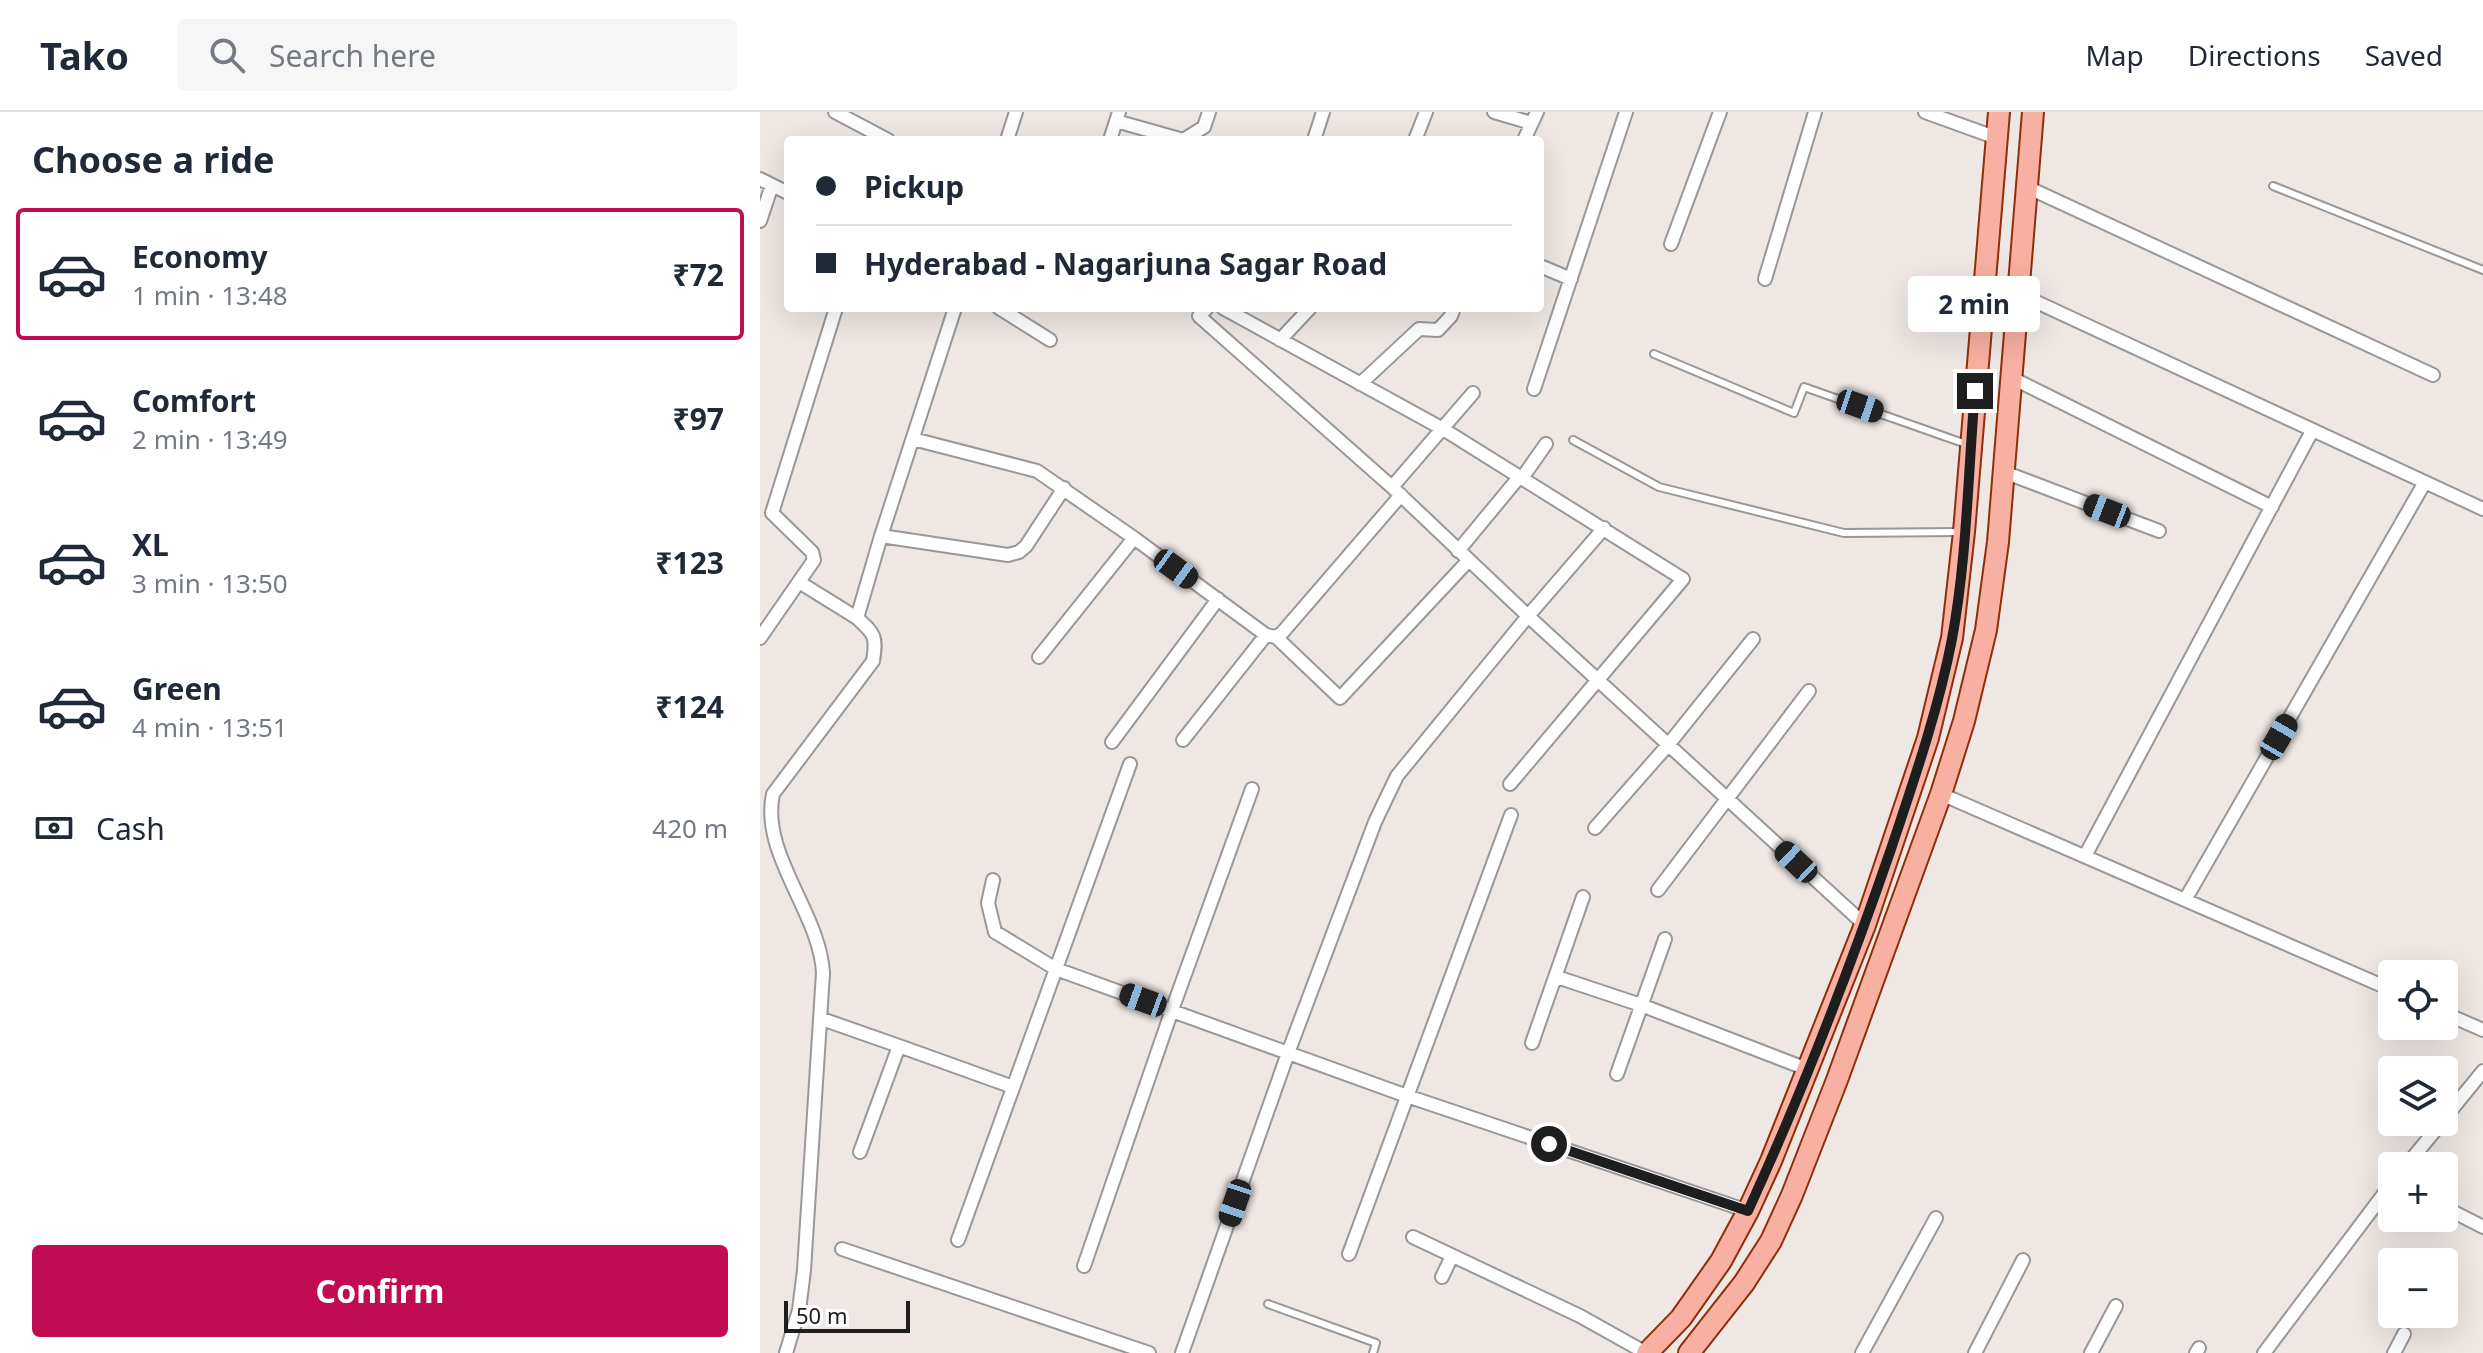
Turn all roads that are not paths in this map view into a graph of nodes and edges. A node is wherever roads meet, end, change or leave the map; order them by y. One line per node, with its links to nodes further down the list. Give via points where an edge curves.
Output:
1 (835, 112): 15 (street)
2 (1016, 112): 16 (street)
3 (1209, 112): 19 (street, via 1204,127)
4 (1323, 112): 20 (street)
5 (1426, 112): 21 (street)
6 (1494, 112): 14 (street)
7 (1626, 112): 31 (street)
8 (1720, 112): 28 (street)
9 (1815, 112): 32 (street)
10 (1925, 112): 22 (street)
11 (1999, 112): 22 (main road)
12 (2033, 112): 25 (main road)
13 (1118, 117): 17 (street); 18 (street)
14 (1534, 118)
15 (880, 136)
16 (1008, 136)
17 (1111, 136)
18 (1172, 136)
19 (1189, 136)
20 (1315, 136)
21 (1417, 136)
22 (1997, 138): 33 (main road)
23 (766, 182): 26 (street); 27 (street)
24 (2273, 186): 30 (lane)
25 (2027, 187): 34 (main road); 45 (street)
26 (784, 191)
27 (760, 221)
28 (1671, 244)
29 (1544, 268): 31 (street)
30 (2483, 270)
31 (1571, 279): 48 (street)
32 (1765, 279)
33 (1985, 281): 34 (street); 55 (main road)
34 (2017, 293): 46 (main road); 51 (street)
35 (835, 312): 64 (street)
36 (954, 312): 52 (street)
37 (1005, 312): 42 (street)
38 (1203, 312): 60 (street)
39 (1230, 312): 43 (street)
40 (1306, 312): 43 (street)
41 (1452, 312): 47 (street, via 1438,330 1419,329)
42 (1050, 340)
43 (1280, 340): 47 (street)
44 (1654, 354): 55 (lane, via 1794,413 1804,387)
45 (2433, 375)
46 (2012, 378): 56 (main road); 62 (street)
47 (1360, 384): 50 (street)
48 (1534, 389)
49 (1473, 393): 50 (street)
50 (1443, 429): 57 (street); 60 (street)
51 (2312, 431): 58 (street); 62 (street)
52 (913, 439): 59 (street, via 1037,471); 68 (street)
53 (1573, 440): 67 (lane, via 1659,487 1844,533)
54 (1546, 444): 57 (street)
55 (1971, 445): 67 (main road)
56 (2004, 472): 66 (street); 88 (main road, via 1986,630)
57 (1521, 477): 65 (street); 70 (street)
58 (2425, 482): 63 (street); 96 (street)
59 (1064, 488): 68 (street, via 1019,552 1008,555); 69 (street)
60 (1396, 491): 70 (street); 76 (street, via 1282,633)
61 (760, 505): 64 (street)
62 (2272, 507): 92 (street)
63 (2483, 509)
64 (772, 513): 72 (street, via 812,552 814,560)
65 (1604, 528): 74 (street); 80 (street, via 1683,579)
66 (2159, 531)
67 (1964, 532): 97 (main road, via 1952,638 1928,738)
68 (881, 536): 75 (street)
69 (1134, 538): 73 (street); 79 (street)
70 (1458, 551): 71 (street)
71 (1468, 561): 74 (street); 76 (street, via 1340,698)
72 (799, 582): 75 (street); 77 (street)
73 (1218, 599): 76 (street); 83 (street)
74 (1528, 616): 80 (street); 109 (street, via 1397,776)
75 (857, 618): 104 (street, via 873,632 873,661 773,794 764,820 768,841 822,955)
76 (1271, 636): 82 (street)
77 (760, 638)
78 (1753, 639): 84 (street)
79 (1039, 657)
80 (1598, 681): 84 (street); 86 (street)
81 (1809, 691): 89 (street)
82 (1183, 740)
83 (1112, 742)
84 (1668, 745): 89 (street); 91 (street)
85 (1130, 764): 99 (street)
86 (1510, 784)
87 (1252, 789): 103 (street)
88 (1941, 794): 92 (street); 140 (main road, via 1837,1080 1771,1241)
89 (1727, 799): 94 (street); 97 (street)
90 (1511, 815): 114 (street)
91 (1595, 828)
92 (2085, 856): 96 (street)
93 (993, 880): 99 (street, via 988,903 995,932)
94 (1658, 890)
95 (1583, 897): 100 (street)
96 (2185, 900): 101 (street)
97 (1865, 925): 110 (main road)
98 (1665, 939): 102 (street)
99 (1056, 969): 103 (street); 113 (street)
100 (1557, 977): 102 (street); 107 (street)
101 (2378, 984)
102 (1641, 1005): 110 (street); 112 (street)
103 (1172, 1010): 109 (street); 130 (street)
104 (822, 1019): 108 (street); 135 (street, via 804,1270)
105 (2458, 1019): 106 (street)
106 (2483, 1030)
107 (1532, 1043)
108 (899, 1046): 113 (street); 117 (street)
109 (1288, 1053): 114 (street); 137 (street)
110 (1807, 1069): 120 (main road)
111 (2483, 1071): 115 (street)
112 (1617, 1074)
113 (1013, 1087): 125 (street)
114 (1407, 1096): 120 (street); 127 (street)
115 (2458, 1102)
116 (2431, 1136): 118 (street)
117 (860, 1152)
118 (2418, 1152)
119 (2378, 1202): 144 (street)
120 (1748, 1211): 139 (main road, via 1689,1306)
121 (2458, 1214): 123 (street)
122 (1936, 1218): 141 (street)
123 (2483, 1227)
124 (1413, 1237): 128 (street)
125 (958, 1240)
126 (842, 1249): 136 (street)
127 (1349, 1254)
128 (1452, 1256): 131 (street); 139 (street)
129 (2023, 1260): 142 (street)
130 (1084, 1266)
131 (1442, 1277)
132 (1268, 1304): 138 (lane, via 1376,1343)
133 (2116, 1306): 143 (street)
134 (2404, 1334): 145 (street)
135 (786, 1353)
136 (1149, 1353)
137 (1182, 1353)
138 (1373, 1353)
139 (1647, 1353)
140 (1689, 1353)
141 (1862, 1353)
142 (1975, 1353)
143 (2091, 1353)
144 (2264, 1353)
145 (2394, 1353)

